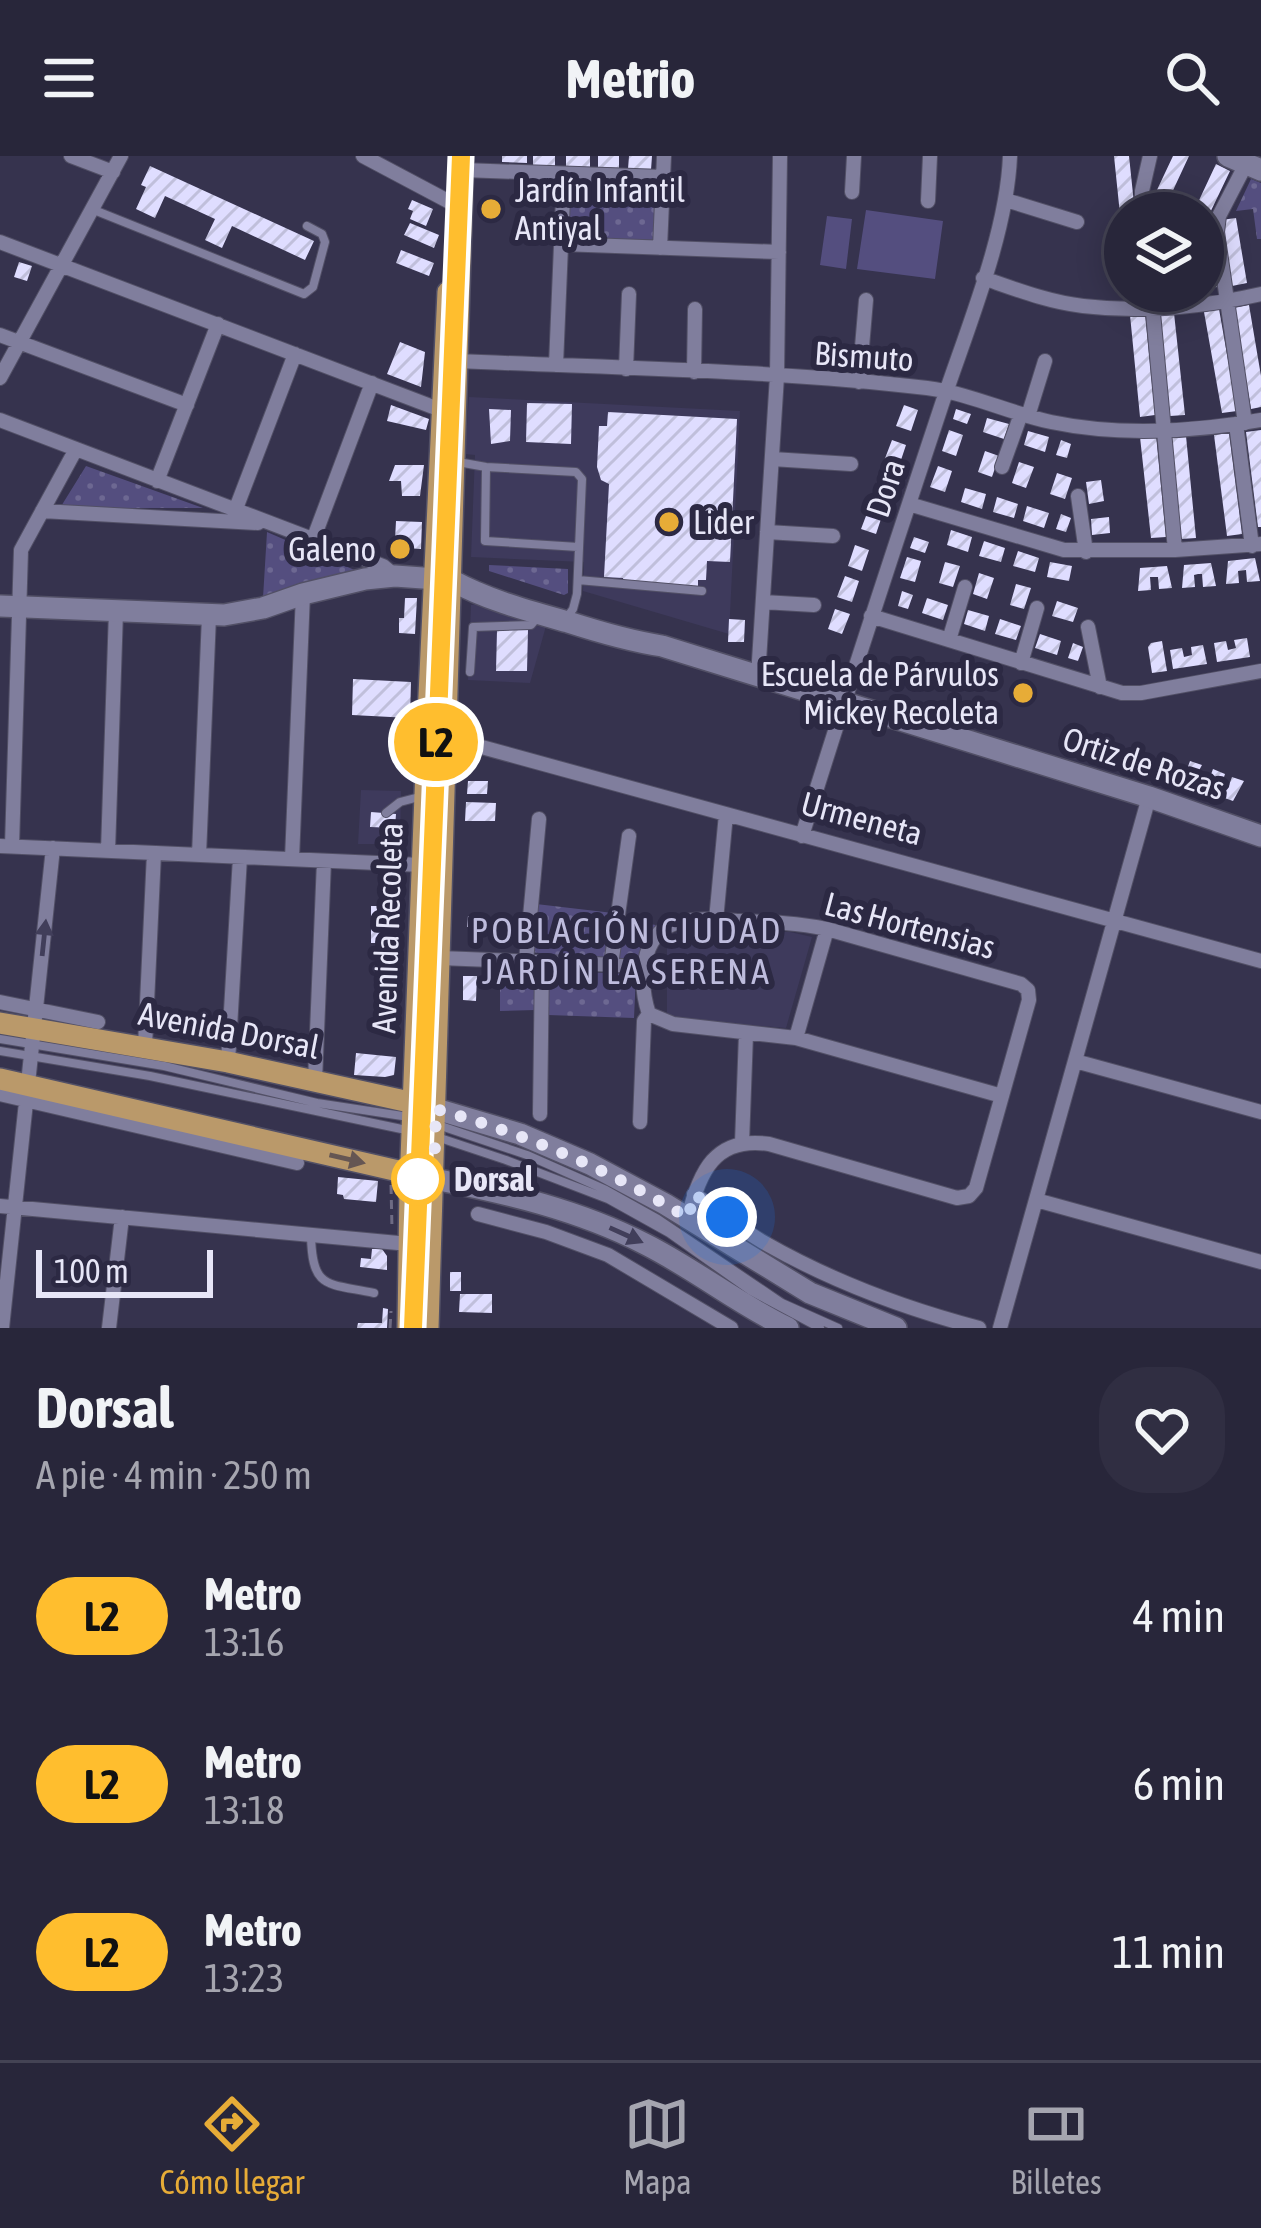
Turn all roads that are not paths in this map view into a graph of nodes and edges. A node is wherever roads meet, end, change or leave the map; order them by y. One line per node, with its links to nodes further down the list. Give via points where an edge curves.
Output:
1 (71, 156): 12 (street)
2 (121, 156): 12 (street)
3 (362, 156): 19 (street)
4 (664, 156): 14 (street)
5 (780, 156): 27 (street)
6 (854, 156): 15 (street)
7 (930, 156): 18 (street)
8 (1010, 156): 17 (street, Dora)
9 (1150, 156): 16 (street)
10 (463, 163): 13 (street); 19 (main road, Avenida Recoleta)
11 (1245, 163): 34 (street, via 1217,224)
12 (112, 172): 20 (street)
13 (564, 174): 14 (street); 24 (street)
14 (663, 177): 26 (street)
15 (852, 192)
16 (1142, 192)
17 (1006, 200): 21 (street); 29 (street, Dora)
18 (928, 201)
19 (461, 208): 25 (main road, Avenida Recoleta)
20 (92, 209): 22 (lane, via 304,293 313,287 325,242); 28 (street)
21 (1076, 222)
22 (307, 226)
23 (0, 242): 28 (street)
24 (561, 244): 26 (street); 44 (street)
25 (459, 245): 42 (main road, Avenida Recoleta); 53 (main road, Avenida Recoleta)
26 (660, 248): 27 (street)
27 (779, 252): 47 (street)
28 (62, 265): 38 (street); 40 (street)
29 (983, 278): 35 (street); 51 (street, Dora)
30 (629, 294): 45 (street)
31 (1261, 294): 34 (street)
32 (866, 300): 49 (street)
33 (1224, 302): 34 (street)
34 (1228, 302): 56 (street)
35 (1104, 306)
36 (695, 310): 46 (street)
37 (1153, 312): 57 (street)
38 (218, 324): 41 (street); 52 (street)
39 (0, 335): 40 (street)
40 (20, 343): 48 (street); 52 (street)
41 (295, 353): 50 (street); 68 (street)
42 (458, 361): 44 (street, Bismuto); 60 (main road, Avenida Recoleta)
43 (1045, 361): 54 (street)
44 (556, 365): 45 (street, Bismuto)
45 (626, 369): 46 (street, Bismuto)
46 (694, 372): 47 (street, Bismuto)
47 (777, 376): 49 (street, Bismuto); 59 (street)
48 (0, 379)
49 (859, 382): 51 (street, Bismuto)
50 (373, 383): 53 (street); 72 (street)
51 (946, 391): 54 (street, Bismuto); 66 (street, Dora)
52 (187, 405): 64 (street)
53 (441, 410): 78 (main road, Avenida Recoleta)
54 (1024, 415): 57 (street, Bismuto, via 1090,428); 63 (street)
55 (0, 420): 58 (street)
56 (1248, 422): 57 (street, Bismuto); 73 (street)
57 (1164, 429): 75 (street)
58 (76, 449): 64 (street); 67 (street)
59 (772, 459): 61 (street); 70 (street)
60 (455, 461): 62 (lane); 78 (main road, Avenida Recoleta)
61 (851, 464)
62 (486, 467): 74 (lane, via 580,475); 74 (lane, via 485,541)
63 (1003, 467)
64 (157, 481): 68 (street)
65 (1078, 496): 76 (street)
66 (908, 504): 76 (street); 91 (street, Dora)
67 (42, 511): 69 (street); 85 (street, via 21,550)
68 (235, 511): 69 (street)
69 (272, 524): 72 (street)
70 (767, 532): 71 (street); 83 (street)
71 (833, 536)
72 (313, 540): 77 (street)
73 (1256, 545): 75 (street)
74 (578, 547): 79 (lane)
75 (1174, 550): 76 (street)
76 (1087, 552)
77 (395, 576): 78 (street); 82 (street)
78 (442, 579): 88 (street, Ortiz de Rozas); 89 (street, Ortiz de Rozas, via 472,580); 100 (main road, Avenida Recoleta); 101 (main road, Avenida Recoleta)
79 (578, 580): 81 (lane); 89 (lane)
80 (965, 586): 93 (street)
81 (702, 591)
82 (303, 594): 90 (street); 117 (street)
83 (763, 602): 84 (street); 97 (street)
84 (814, 605)
85 (9, 606): 87 (street); 111 (street)
86 (1037, 608): 94 (street)
87 (116, 611): 90 (street); 113 (street)
88 (539, 614): 89 (street, Ortiz de Rozas); 96 (lane, via 530,625 473,628)
89 (569, 615): 97 (street, Ortiz de Rozas, via 638,631)
90 (209, 616): 115 (street)
91 (872, 616): 93 (street); 99 (street, Dora)
92 (1088, 627): 98 (street)
93 (949, 640): 94 (street)
94 (1021, 663): 98 (street)
95 (1261, 671): 98 (street, via 1141,693)
96 (470, 672)
97 (758, 677): 99 (street, Ortiz de Rozas)
98 (1100, 688)
99 (842, 704): 103 (street, Ortiz de Rozas); 109 (street, Dora)
100 (428, 717): 101 (main road); 102 (main road, Avenida Recoleta)
101 (445, 737): 105 (street, Urmeneta); 123 (main road, Avenida Recoleta)
102 (425, 796): 104 (lane); 119 (main road, Avenida Recoleta)
103 (1149, 796): 110 (street, Ortiz de Rozas); 121 (street)
104 (386, 813)
105 (726, 814): 109 (street, Urmeneta); 120 (street)
106 (539, 819): 124 (street)
107 (384, 827): 119 (lane)
108 (629, 836): 127 (street)
109 (802, 836): 121 (street, Urmeneta)
110 (1261, 836)
111 (6, 846): 112 (street)
112 (53, 848): 113 (street); 133 (street, one-way to 112)
113 (107, 851): 114 (street)
114 (154, 853): 115 (street); 137 (street)
115 (199, 855): 116 (street)
116 (240, 857): 117 (street); 140 (street)
117 (292, 859): 118 (street)
118 (324, 861): 119 (street); 142 (street)
119 (411, 865): 148 (main road, Avenida Recoleta)
120 (716, 920): 122 (street, Las Hortensias); 128 (street, Las Hortensias, via 660,932)
121 (1114, 921): 125 (street, Urmeneta); 139 (street)
122 (826, 929): 135 (street); 145 (street, Las Hortensias, via 1022,984 1029,1000)
123 (440, 958): 124 (street); 148 (main road, Avenida Recoleta)
124 (526, 961): 126 (street)
125 (1261, 961)
126 (542, 962): 127 (street); 147 (street)
127 (611, 965): 128 (street)
128 (644, 966): 130 (street)
129 (0, 1001): 133 (street, Avenida Dorsal)
130 (649, 1014): 134 (street); 149 (street)
131 (98, 1022): 133 (street, Avenida Dorsal)
132 (0, 1023): 133 (main road, Avenida Dorsal)
133 (34, 1034): 136 (lane); 137 (main road, Avenida Dorsal); 138 (lane); 144 (street); 148 (lane, via 168,1079)
134 (746, 1034): 135 (street); 151 (street)
135 (796, 1038): 145 (street)
136 (0, 1040)
137 (145, 1046): 140 (main road, Avenida Dorsal)
138 (0, 1051)
139 (1075, 1060): 146 (street); 157 (street)
140 (228, 1061): 142 (main road, Avenida Dorsal)
141 (0, 1079): 144 (main road)
142 (315, 1081): 148 (main road, Avenida Dorsal)
143 (0, 1094): 144 (street)
144 (28, 1094): 152 (street); 153 (main road, one-way to 153); 160 (street)
145 (1002, 1096): 151 (street, via 969,1196)
146 (1261, 1112)
147 (540, 1114)
148 (424, 1120): 150 (street, Avenida Dorsal); 153 (main road, Avenida Recoleta); 154 (main road, Avenida Recoleta); 155 (lane); 173 (lane, via 608,1199 669,1233)
149 (640, 1122)
150 (527, 1137): 155 (lane); 163 (street, Avenida Dorsal)
151 (742, 1143): 156 (street, via 713,1160)
152 (297, 1163)
153 (410, 1174): 154 (main road); 166 (main road, Avenida Recoleta)
154 (434, 1179): 158 (street); 169 (main road, Avenida Recoleta)
155 (606, 1190): 173 (lane, via 677,1231)
156 (694, 1194): 163 (street); 182 (street, via 760,1240 857,1290)
157 (1036, 1200): 167 (street); 183 (street)
158 (547, 1205): 164 (street); 168 (street, one-way to 168)
159 (0, 1206): 160 (street)
160 (17, 1208): 162 (street); 174 (street)
161 (478, 1214): 164 (street)
162 (122, 1217): 165 (street); 175 (street)
163 (688, 1218): 172 (street, Avenida Dorsal)
164 (546, 1232): 170 (street)
165 (311, 1234): 166 (street); 171 (lane, via 317,1275)
166 (409, 1244): 169 (main road); 176 (main road, Avenida Recoleta)
167 (1261, 1262)
168 (684, 1265): 170 (street); 173 (street)
169 (430, 1266): 177 (main road, Avenida Recoleta)
170 (665, 1288): 178 (street)
171 (374, 1293)
172 (810, 1293): 173 (street, via 800,1293); 181 (street, Avenida Dorsal)
173 (779, 1317): 179 (lane); 180 (lane)
174 (2, 1328)
175 (109, 1328)
176 (408, 1328)
177 (428, 1328)
178 (730, 1328)
179 (820, 1328)
180 (838, 1328)
181 (896, 1328)
182 (979, 1328)
183 (1000, 1328)

